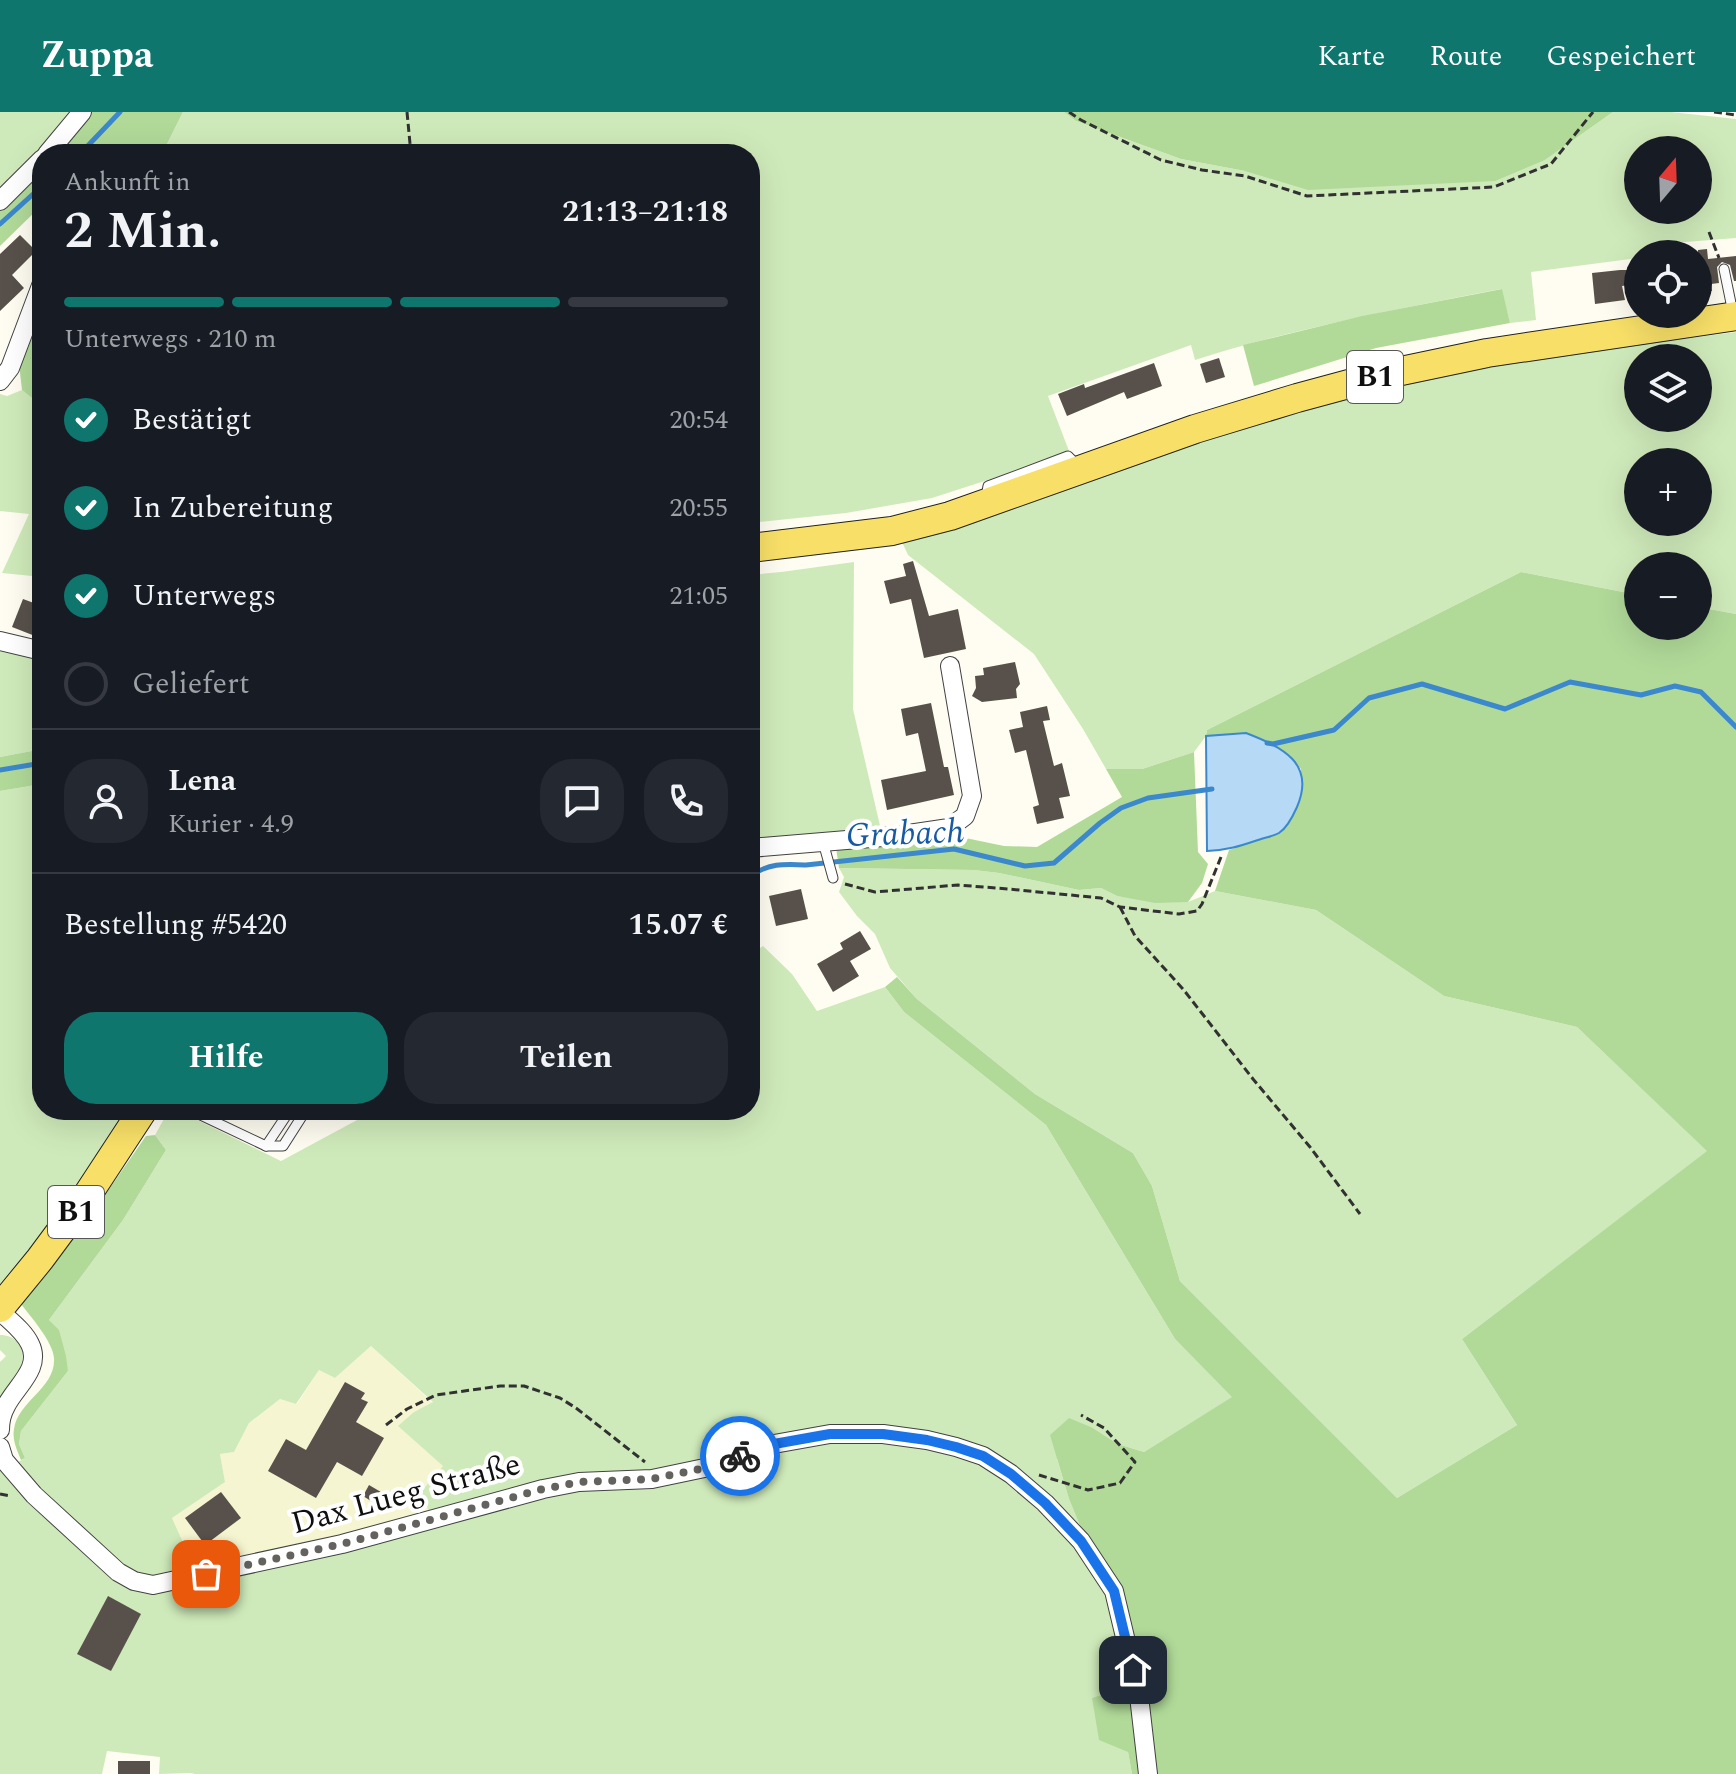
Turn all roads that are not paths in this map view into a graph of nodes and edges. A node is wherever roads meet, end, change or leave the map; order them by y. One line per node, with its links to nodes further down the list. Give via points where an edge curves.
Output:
1 (82, 112): 2 (street)
2 (55, 144)
3 (32, 169): 4 (street)
4 (0, 201)
5 (1724, 269): 7 (lane)
6 (32, 310): 8 (street)
7 (1735, 316): 9 (main road, B1, via 1487,353 1382,375 1195,429 950,516 892,531)
8 (0, 381)
9 (760, 547)
10 (0, 641): 11 (street)
11 (32, 649)
12 (950, 666): 14 (street, via 972,796 965,816 949,828)
13 (760, 848): 14 (street)
14 (825, 848): 15 (lane)
15 (832, 873)
16 (136, 1120): 21 (main road, B1)
17 (211, 1120): 20 (lane)
18 (283, 1120): 20 (lane)
19 (300, 1120): 20 (lane, via 283,1146)
20 (266, 1146)
21 (0, 1310): 22 (street, via 22,1333 33,1357 32,1368 5,1408)
22 (0, 1430)
23 (0, 1447): 24 (street, Dax Lueg Straße, via 4,1460 34,1495 118,1572 153,1585 342,1544 543,1489 652,1479 714,1466 774,1444 830,1434 883,1434 956,1447 983,1456 1045,1503 1081,1541 1114,1591 1139,1696)
24 (1148, 1774)

